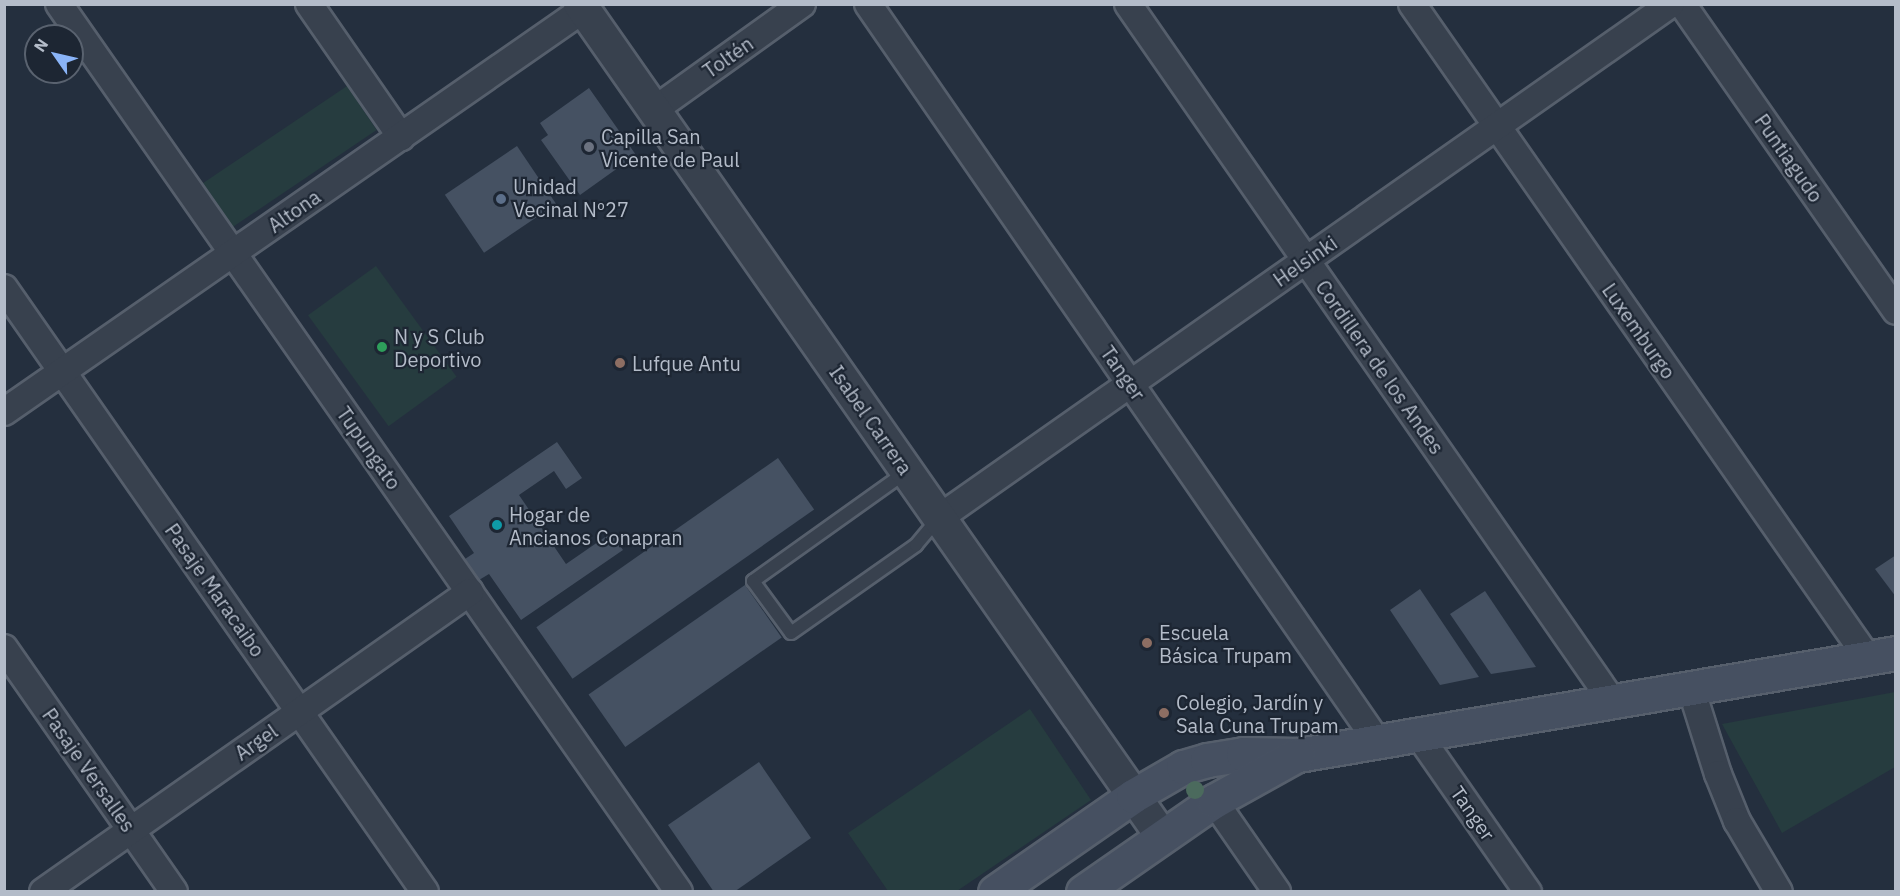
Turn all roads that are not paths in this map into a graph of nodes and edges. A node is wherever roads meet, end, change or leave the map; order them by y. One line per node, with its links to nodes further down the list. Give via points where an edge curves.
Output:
1 (59, 4): 13 (street, Tupungato)
2 (309, 4): 12 (street)
3 (802, 4): 10 (street, Toltén)
4 (868, 4): 18 (street, Tanger)
5 (1128, 4): 14 (street, Cordillera de los Andes)
6 (1412, 4): 11 (street, Luxemburgo)
7 (1671, 4): 11 (street, Helsinki)
8 (1682, 4): 16 (street, Puntiagudo)
9 (582, 7): 10 (street, Isabel Carrera); 12 (street, Altona)
10 (654, 110): 20 (street, Isabel Carrera)
11 (1497, 126): 14 (street, Helsinki); 24 (street, Luxemburgo)
12 (401, 137): 13 (street, Altona)
13 (232, 254): 17 (street, Altona); 22 (street, Tupungato)
14 (1306, 260): 18 (street, Helsinki); 26 (street, Cordillera de los Andes)
15 (4, 288): 17 (street, Pasaje Maracaibo)
16 (1896, 311)
17 (63, 372): 19 (street, Altona); 27 (street, Pasaje Maracaibo)
18 (1130, 384): 21 (street, Helsinki); 29 (street, Tanger)
19 (4, 412)
20 (907, 471): 21 (street, Isabel Carrera); 21 (lane, via 753,581 791,633 916,545)
21 (939, 518): 31 (street, Isabel Carrera)
22 (470, 592): 27 (street, Argel); 38 (street, Tupungato)
23 (4, 648): 33 (street, Pasaje Versalles)
24 (1881, 655): 25 (main road)
25 (1691, 688): 26 (main road); 43 (street, via 1737,821)
26 (1612, 701): 28 (main road)
27 (299, 711): 33 (street, Argel); 37 (street, Pasaje Maracaibo)
28 (1418, 734): 29 (main road); 42 (street, Tanger)
29 (1377, 741): 30 (main road)
30 (1298, 755): 31 (main road, via 1244,754 1207,760 1183,767); 32 (main road)
31 (1133, 796): 34 (street, Isabel Carrera); 39 (main road)
32 (1214, 801): 34 (main road); 41 (street)
33 (131, 830): 35 (street, Argel); 36 (street, Pasaje Versalles)
34 (1161, 836): 40 (main road)
35 (43, 891)
36 (174, 891)
37 (425, 891)
38 (679, 891)
39 (995, 891)
40 (1083, 891)
41 (1277, 891)
42 (1528, 891)
43 (1779, 891)

